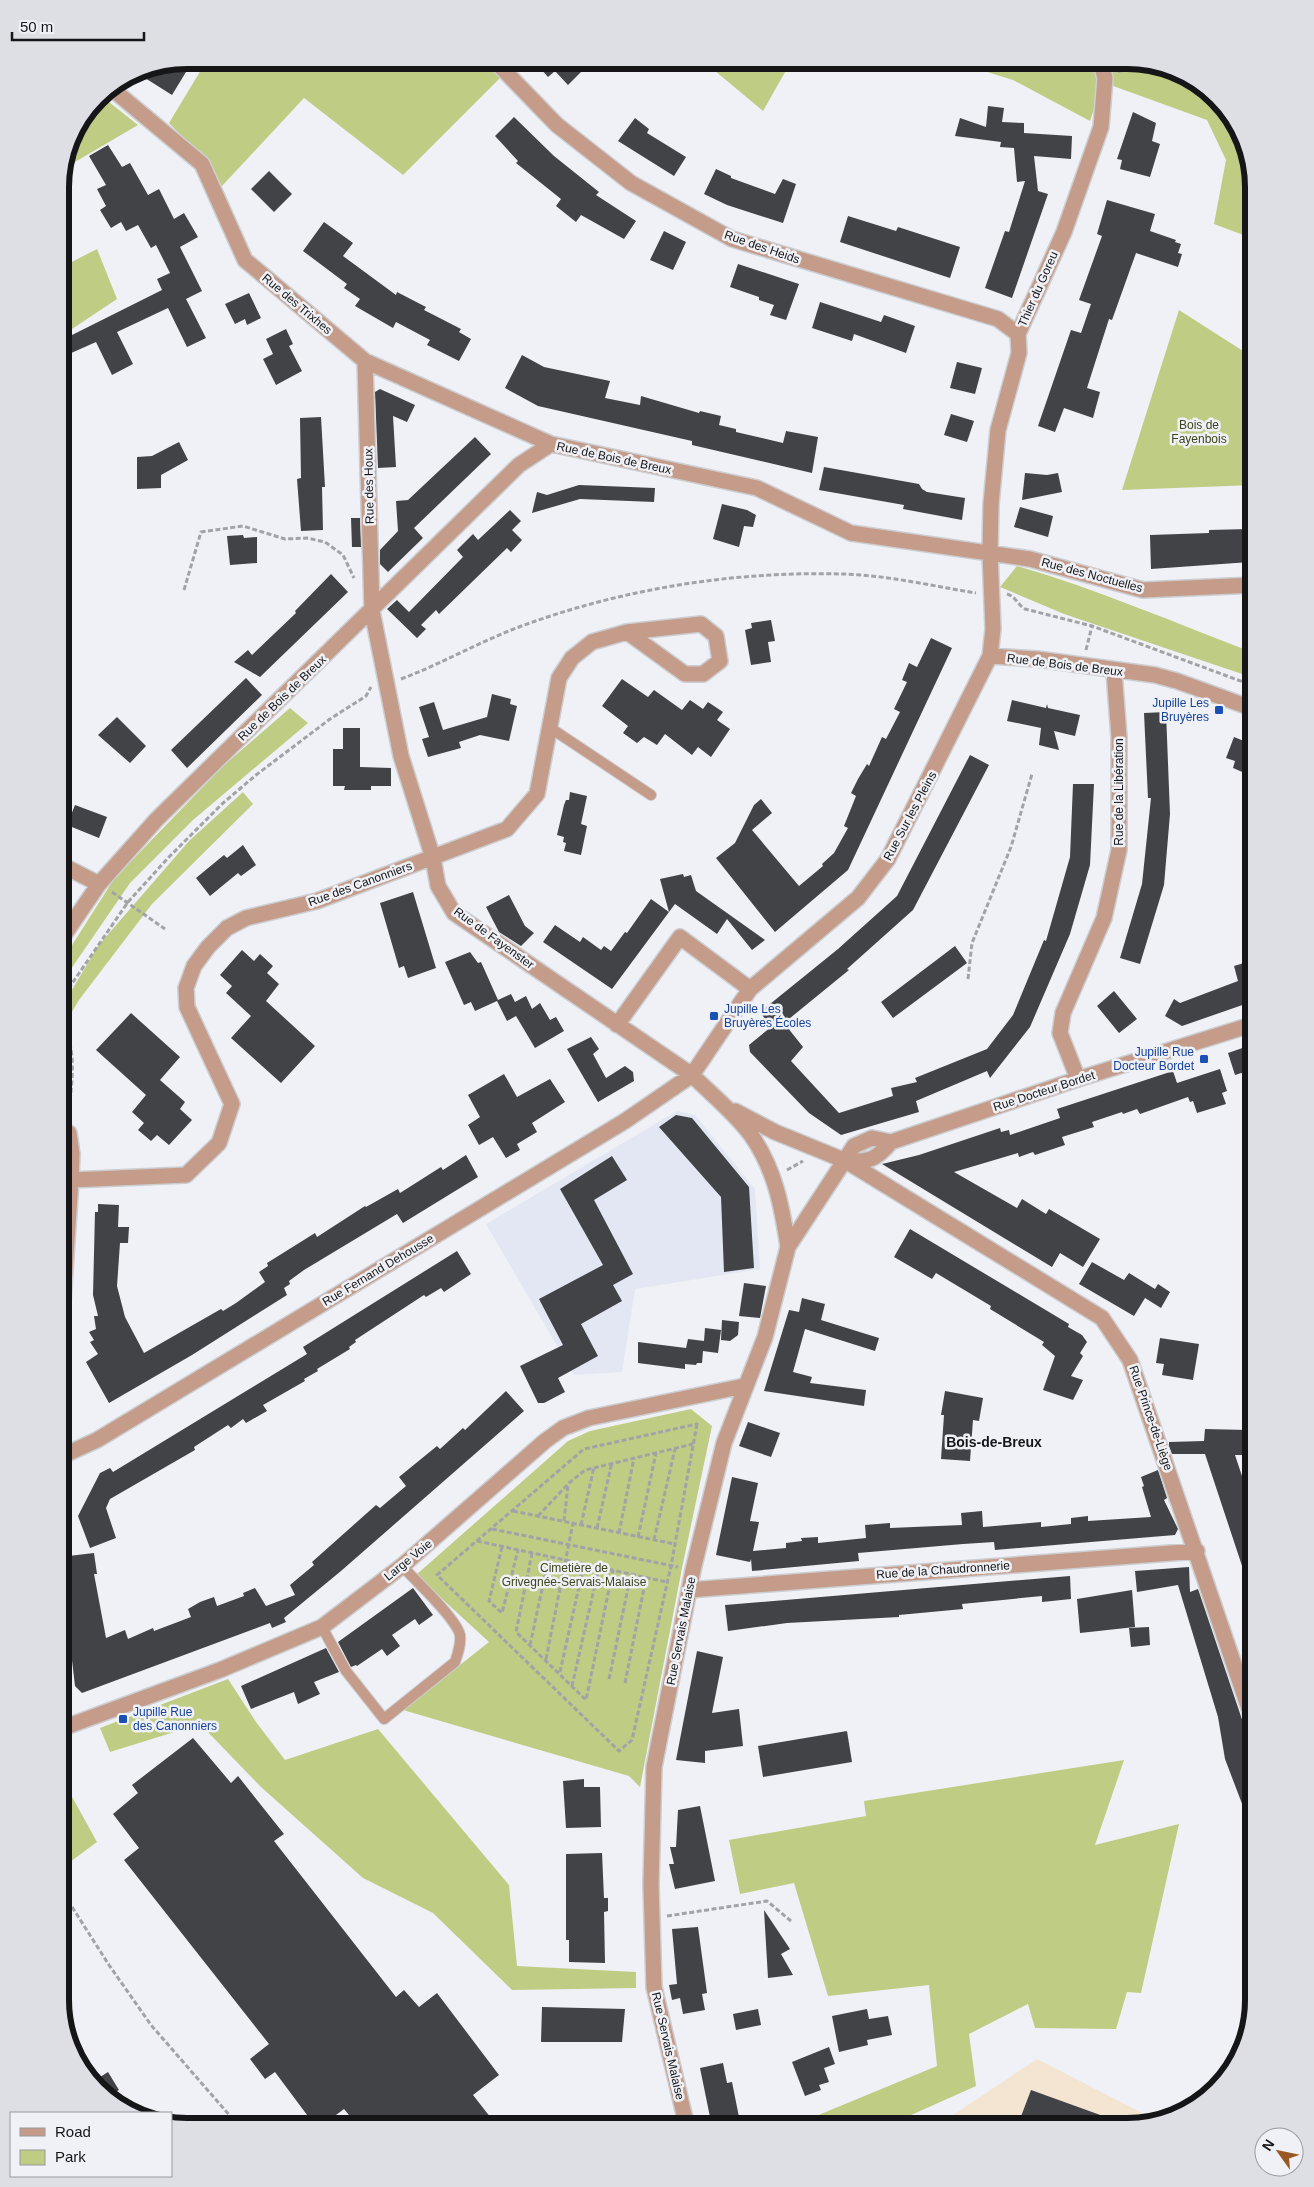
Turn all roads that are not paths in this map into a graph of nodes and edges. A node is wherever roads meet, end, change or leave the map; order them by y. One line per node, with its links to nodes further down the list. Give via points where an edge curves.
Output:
1 (503, 69): 4 (street, Rue des Heids, via 557,125 631,183 732,240 998,319)
2 (1102, 69): 4 (street, Thier du Goreu, via 1105,78 1100,127 1064,232)
3 (116, 92): 5 (street, Rue des Trixhes, via 202,164 245,260)
4 (1018, 334): 7 (street, Thier du Goreu, via 1019,353 998,430)
5 (365, 361): 6 (street, Rue des Trixhes); 9 (street, Rue des Houx)
6 (551, 444): 7 (street, Rue de Bois de Breux, via 757,488 851,533); 9 (street, Rue de Bois de Breux, via 519,465)
7 (990, 553): 8 (street, Rue des Noctuelles, via 1030,559 1143,590); 11 (street, Rue de Bois de Breux, via 993,620)
8 (1245, 585)
9 (372, 611): 16 (street, Rue de Fayenster, via 402,756); 18 (street, Rue de Bois de Breux, via 157,819)
10 (627, 632): 10 (street, Rue des Canonniers, via 701,624 716,636 720,660 703,674 686,674); 14 (street, Rue des Canonniers, via 592,642 572,658 559,678)
11 (990, 656): 12 (street, Rue de Bois de Breux, via 1037,659); 20 (street, Rue Sur les Pleins, via 888,859 858,898)
12 (1114, 671): 13 (street, Rue de Bois de Breux, via 1155,675); 24 (street, Rue de la Libération, via 1119,737 1119,850 1104,918 1063,1013 1060,1033)
13 (1245, 706)
14 (549, 727): 15 (lane); 16 (street, Rue des Canonniers, via 537,794 507,829)
15 (651, 795)
16 (433, 858): 21 (street, Rue de Fayenster, via 438,886 454,913); 28 (street, Rue des Canonniers, via 317,901 246,918 227,928 194,966 186,988 187,1007 232,1104 219,1143 186,1175)
17 (69, 869): 18 (street)
18 (99, 884): 19 (street, Rue de Bois de Breux)
19 (69, 928)
20 (750, 989): 21 (street, via 680,937); 23 (street, Rue Sur les Pleins)
21 (616, 1026): 23 (street, Rue de Fayenster)
22 (1245, 1027): 24 (street, Rue Docteur Bordet)
23 (692, 1075): 25 (street); 32 (street, Rue Fernand Dehousse, via 625,1121 97,1440)
24 (1078, 1079): 27 (street, Rue Docteur Bordet, via 891,1142 872,1138 854,1146)
25 (723, 1106): 27 (street, via 775,1132); 30 (street, via 750,1134 762,1153 782,1209)
26 (69, 1138): 28 (street)
27 (846, 1161): 30 (street, Rue Servais Malaise); 33 (street, Rue Prince-de-Liège, via 1102,1318 1130,1360)
28 (71, 1180): 29 (street)
29 (69, 1210)
30 (788, 1247): 31 (street, Rue Servais Malaise, via 765,1337)
31 (744, 1386): 34 (street, Large Voie, via 589,1418 563,1428 545,1440); 35 (street, Rue Servais Malaise, via 724,1443)
32 (69, 1453)
33 (1197, 1551): 35 (street, Rue de la Chaudronnerie); 37 (street, Rue Prince-de-Liège)
34 (402, 1566): 36 (street, Large Voie); 36 (lane, via 453,1621 460,1634 460,1648 455,1662 384,1718 346,1671)
35 (689, 1590): 39 (street, Rue Servais Malaise, via 654,1767 652,1919 654,1987)
36 (322, 1627): 38 (street, Large Voie, via 220,1670)
37 (1245, 1696)
38 (69, 1726)
39 (685, 2118)

